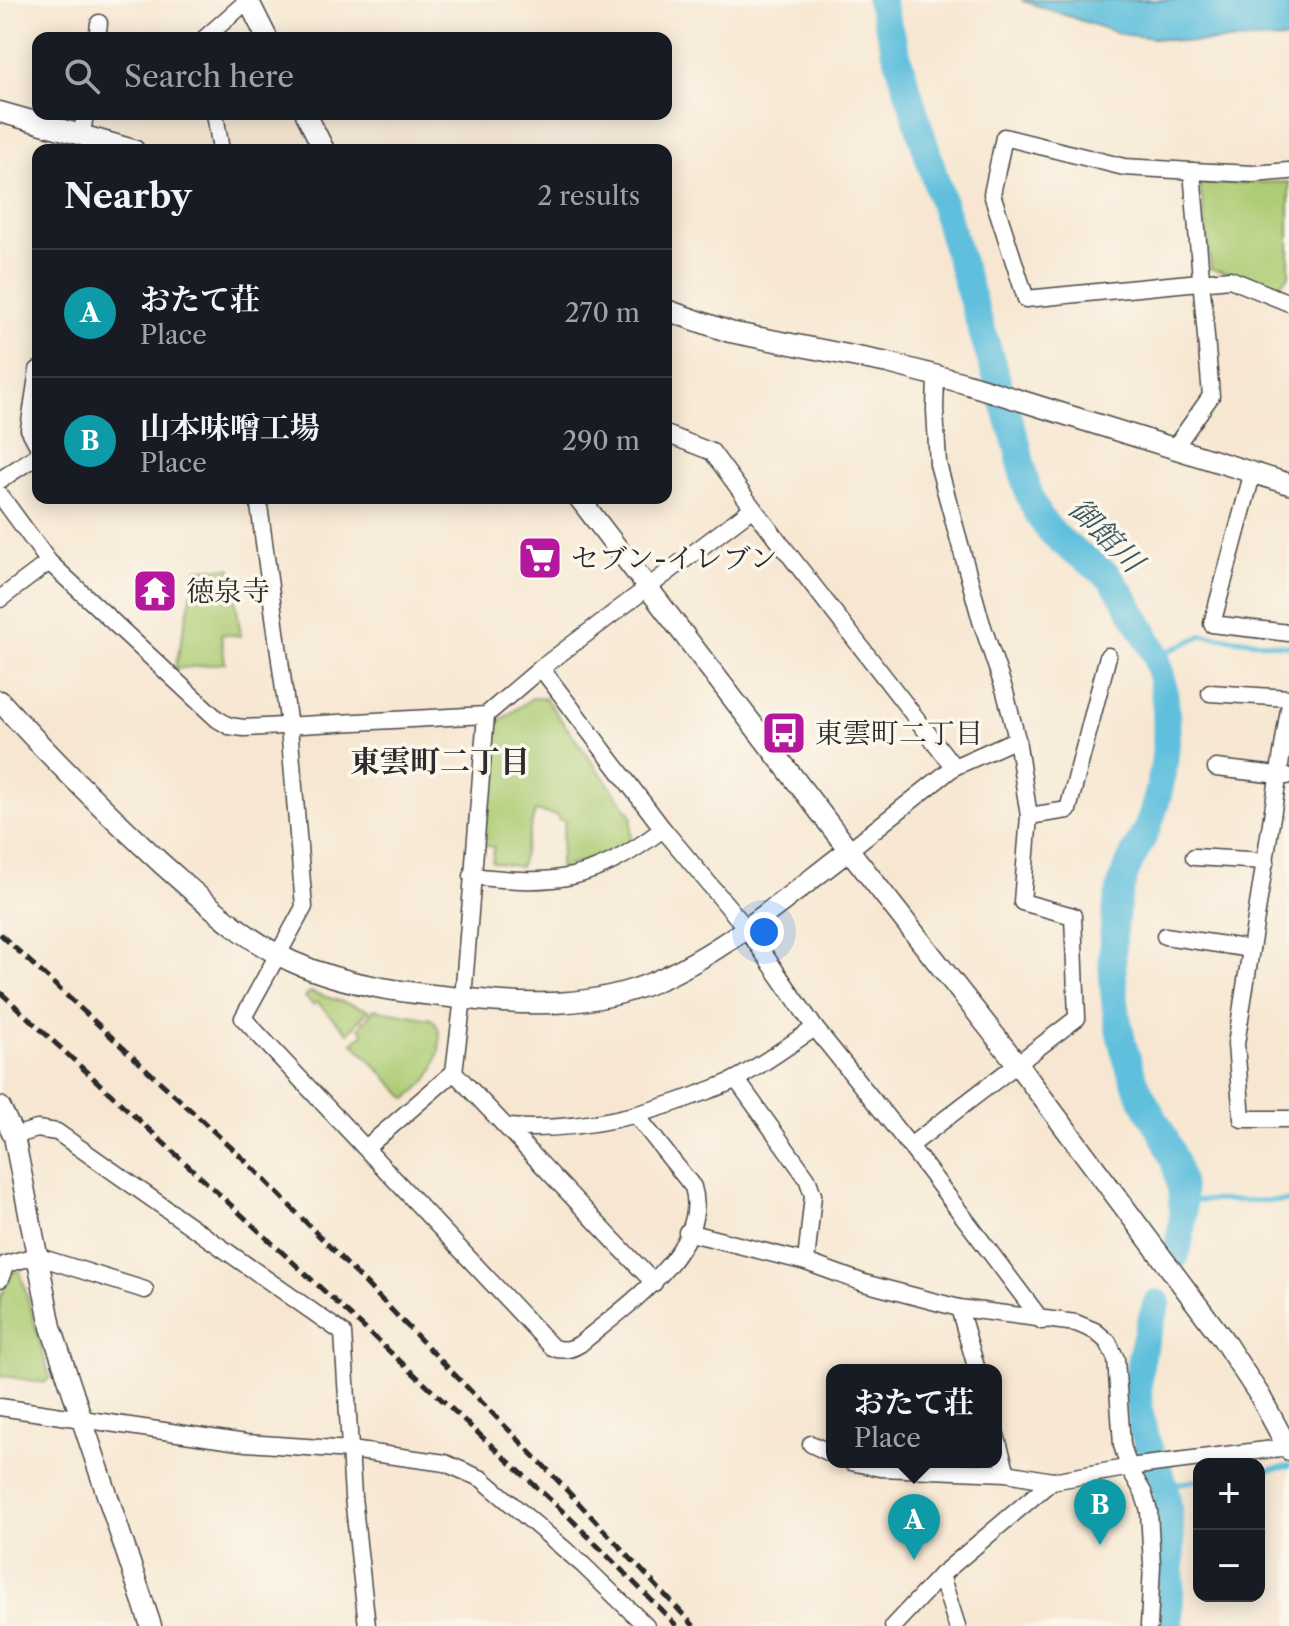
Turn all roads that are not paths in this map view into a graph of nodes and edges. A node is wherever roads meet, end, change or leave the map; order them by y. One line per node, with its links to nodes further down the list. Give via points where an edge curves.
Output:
1 (248, 0): 2 (street); 3 (street)
2 (212, 32)
3 (264, 32)
4 (0, 112): 5 (street)
5 (32, 117)
6 (55, 120): 9 (street)
7 (216, 120): 11 (street)
8 (309, 120): 12 (street)
9 (83, 124): 10 (street)
10 (122, 144)
11 (220, 144)
12 (321, 144)
13 (1192, 171): 14 (street); 15 (street); 15 (street, via 1124,167 1004,137 992,194 1026,299)
14 (1289, 171)
15 (1201, 282): 16 (street, via 1230,279); 22 (street, via 1211,396)
16 (1289, 303)
17 (672, 312): 18 (street, via 730,332)
18 (936, 377): 22 (street); 43 (street, via 935,439 943,486)
19 (32, 409): 20 (street)
20 (32, 435)
21 (672, 436): 30 (street, via 712,452)
22 (1175, 447): 24 (street)
23 (32, 459): 25 (street)
24 (1252, 475): 26 (street); 34 (street, via 1212,624)
25 (0, 480)
26 (1289, 484)
27 (0, 495): 31 (street)
28 (259, 504): 42 (street)
29 (584, 504): 32 (street)
30 (753, 508): 32 (street); 44 (street)
31 (49, 562): 33 (street); 42 (street, via 217,719 244,728)
32 (649, 588): 36 (street); 49 (street)
33 (0, 599)
34 (1289, 633)
35 (1108, 656): 47 (street, via 1068,810)
36 (541, 668): 41 (street); 48 (street)
37 (1210, 693): 38 (street)
38 (1289, 698)
39 (0, 701): 56 (street, via 175,875 238,928)
40 (1289, 709): 46 (street)
41 (486, 715): 42 (street); 52 (street)
42 (289, 727): 56 (street, via 304,907)
43 (1017, 739): 44 (street); 47 (street)
44 (954, 767): 49 (street)
45 (1216, 768): 46 (street)
46 (1284, 776): 51 (street)
47 (1029, 816): 59 (street, via 1022,902 1073,916 1077,1018)
48 (663, 829): 52 (street, via 612,862 556,880); 53 (street)
49 (849, 850): 53 (street); 59 (street)
50 (1194, 857): 51 (street)
51 (1266, 861): 55 (street)
52 (472, 876): 57 (street)
53 (746, 928): 57 (street, via 652,983 590,1000 522,1005); 58 (street)
54 (1165, 936): 55 (street)
55 (1251, 949): 64 (street, via 1236,1044 1242,1119)
56 (279, 954): 57 (street, via 377,988); 68 (street, via 243,1018)
57 (463, 998): 60 (street)
58 (815, 1028): 61 (street); 67 (street)
59 (1018, 1065): 67 (street); 81 (street, via 1222,1338)
60 (454, 1072): 65 (street); 68 (street)
61 (736, 1079): 63 (street); 71 (street, via 807,1178 813,1195)
62 (0, 1107): 66 (street)
63 (636, 1115): 65 (street, via 575,1127); 69 (street, via 693,1187 697,1201)
64 (1289, 1119)
65 (508, 1127): 73 (street)
66 (14, 1136): 70 (street); 82 (street, via 37,1129 57,1132 343,1333)
67 (910, 1146): 76 (street)
68 (367, 1147): 73 (street, via 553,1348 570,1350)
69 (687, 1232): 71 (street); 73 (street)
70 (36, 1256): 72 (street, via 6,1264); 74 (street); 79 (street, via 51,1327)
71 (806, 1262): 75 (street)
72 (0, 1279)
73 (654, 1283)
74 (145, 1290)
75 (959, 1308): 76 (street); 77 (street)
76 (1042, 1321): 85 (street, via 1076,1323 1108,1342 1116,1359 1122,1445)
77 (975, 1364)
78 (0, 1407): 79 (street)
79 (80, 1419): 82 (street, via 246,1443); 90 (street)
80 (811, 1444): 83 (street)
81 (1289, 1448): 85 (street)
82 (351, 1450): 91 (street); 92 (street, via 430,1459 482,1479)
83 (826, 1451)
84 (1002, 1456): 87 (street)
85 (1133, 1467): 88 (street); 95 (street, via 1151,1526)
86 (955, 1468): 87 (street)
87 (1007, 1473): 88 (street)
88 (1052, 1481): 89 (street)
89 (941, 1575): 93 (street); 94 (street)
90 (151, 1626)
91 (367, 1626)
92 (646, 1626)
93 (893, 1626)
94 (957, 1626)
95 (1149, 1626)

